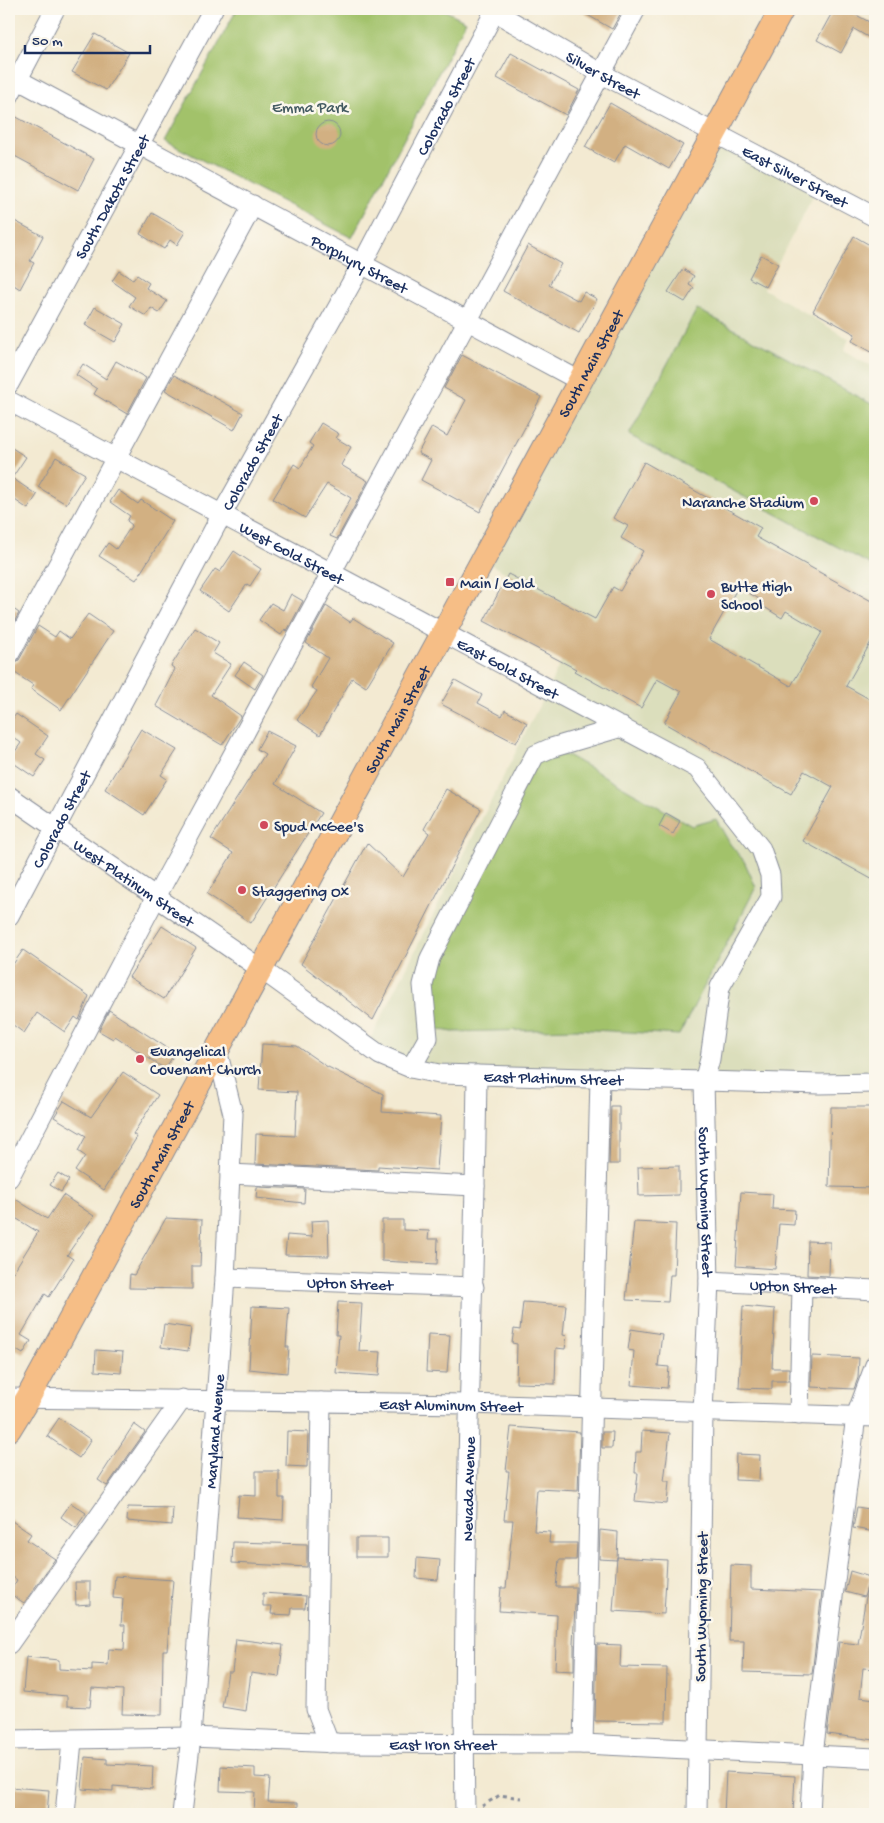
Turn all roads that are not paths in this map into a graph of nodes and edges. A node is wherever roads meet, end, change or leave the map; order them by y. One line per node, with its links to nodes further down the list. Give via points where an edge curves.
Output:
1 (55, 9): 7 (street)
2 (213, 9): 9 (street, South Dakota Street)
3 (636, 9): 6 (street)
4 (782, 9): 8 (main road, South Main Street)
5 (494, 10): 6 (street, Silver Street); 12 (street, Colorado Street)
6 (602, 74): 8 (street, Silver Street); 13 (street)
7 (12, 83): 9 (street, Porphyry Street)
8 (714, 134): 11 (street, East Silver Street); 14 (main road, South Main Street)
9 (140, 144): 10 (street, Porphyry Street); 15 (street, South Dakota Street)
10 (253, 205): 12 (street, Porphyry Street); 17 (street)
11 (875, 217)
12 (362, 264): 13 (street, Porphyry Street); 18 (street, Colorado Street)
13 (468, 321): 14 (street, Porphyry Street); 19 (street)
14 (580, 381): 20 (main road, South Main Street)
15 (9, 384)
16 (9, 401): 17 (street, West Gold Street)
17 (115, 457): 18 (street, West Gold Street); 21 (street)
18 (222, 514): 19 (street, West Gold Street); 25 (street, Colorado Street)
19 (331, 573): 20 (street, West Gold Street); 26 (street)
20 (443, 633): 22 (street, East Gold Street); 28 (main road, South Main Street)
21 (9, 655)
22 (574, 703): 23 (street, South Wyoming Street)
23 (622, 727): 30 (street, via 551,748 535,756 430,958 423,985 428,1038); 33 (street, South Wyoming Street, via 698,768 761,849 770,875 771,897 720,987)
24 (9, 796): 25 (street, West Platinum Street)
25 (56, 829): 26 (street, West Platinum Street); 27 (street, Colorado Street)
26 (156, 897): 28 (street, West Platinum Street); 36 (street)
27 (9, 916)
28 (261, 969): 29 (main road, South Main Street); 30 (street, East Platinum Street, via 380,1055)
29 (217, 1050): 35 (street, Maryland Avenue, via 233,1114); 44 (main road, South Main Street)
30 (411, 1068): 31 (street, East Platinum Street, via 439,1074)
31 (476, 1074): 32 (street, East Platinum Street); 37 (street, Nevada Avenue)
32 (600, 1078): 33 (street, East Platinum Street); 49 (street)
33 (704, 1081): 34 (street, East Platinum Street); 39 (street, South Wyoming Street)
34 (875, 1083)
35 (230, 1174): 37 (street); 38 (street, Maryland Avenue)
36 (9, 1178)
37 (475, 1186): 41 (street, Nevada Avenue)
38 (225, 1278): 41 (street, Upton Street); 46 (street, Maryland Avenue)
39 (709, 1281): 40 (street, Upton Street); 50 (street, South Wyoming Street)
40 (802, 1286): 42 (street, Upton Street); 51 (street)
41 (474, 1288): 48 (street, Nevada Avenue)
42 (875, 1290)
43 (875, 1365): 52 (street)
44 (18, 1398): 45 (street, East Aluminum Street); 54 (main road, South Main Street)
45 (182, 1399): 46 (street, East Aluminum Street); 55 (street)
46 (214, 1400): 47 (street, East Aluminum Street); 56 (street, Maryland Avenue)
47 (321, 1402): 48 (street, East Aluminum Street); 59 (street, via 316,1709)
48 (468, 1404): 49 (street, East Aluminum Street); 61 (street, Nevada Avenue)
49 (592, 1408): 50 (street, East Aluminum Street); 60 (street)
50 (703, 1412): 51 (street, East Aluminum Street); 62 (street, South Wyoming Street)
51 (799, 1414): 52 (street, East Aluminum Street)
52 (856, 1416): 53 (street, East Aluminum Street); 63 (street)
53 (875, 1417)
54 (9, 1428)
55 (9, 1644)
56 (191, 1738): 58 (street, East Iron Street); 59 (street, East Iron Street); 66 (street, Maryland Avenue)
57 (9, 1740): 58 (street, East Iron Street)
58 (72, 1741): 65 (street)
59 (329, 1743): 61 (street, East Iron Street)
60 (583, 1744): 61 (street, East Iron Street); 62 (street, East Iron Street)
61 (464, 1745): 67 (street, Nevada Avenue)
62 (697, 1750): 63 (street, East Iron Street); 68 (street, South Wyoming Street)
63 (814, 1754): 64 (street, East Iron Street); 69 (street)
64 (875, 1758)
65 (65, 1814)
66 (182, 1814)
67 (464, 1814)
68 (697, 1814)
69 (810, 1814)

